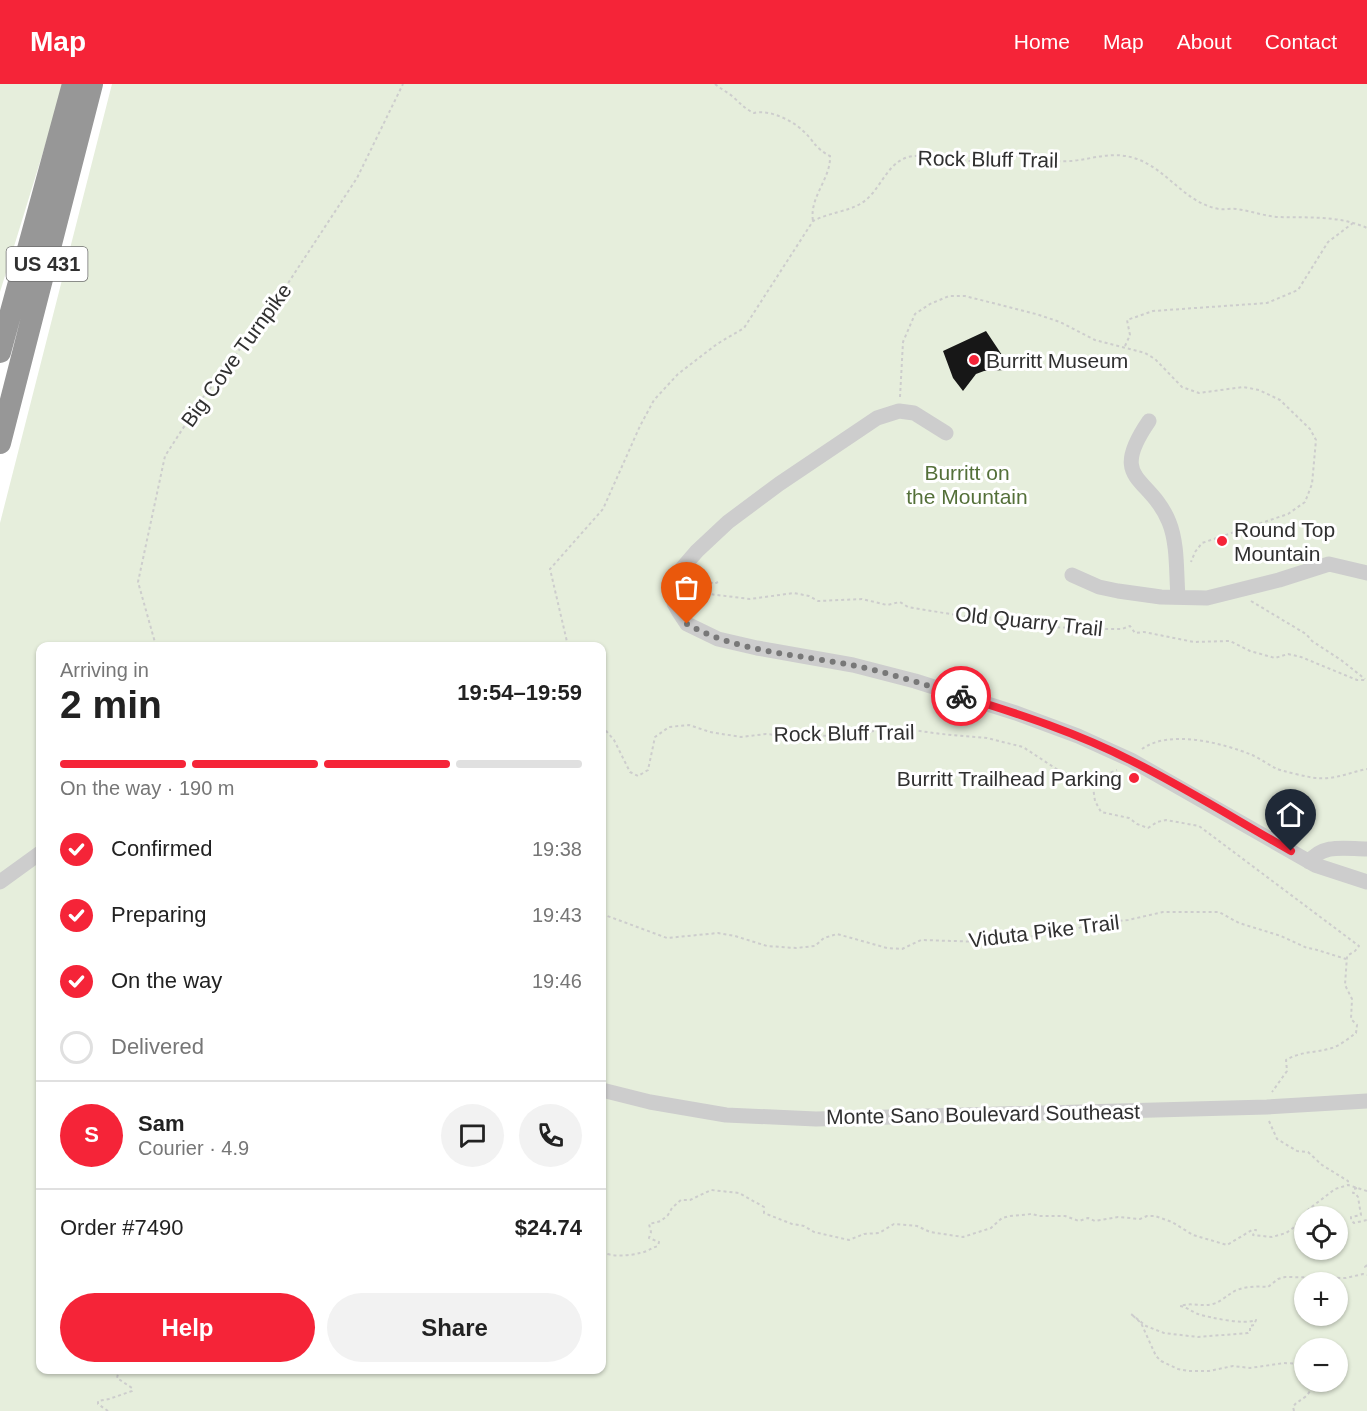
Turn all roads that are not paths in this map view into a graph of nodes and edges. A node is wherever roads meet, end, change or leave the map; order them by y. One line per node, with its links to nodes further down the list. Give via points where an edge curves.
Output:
1 (73, 84): 3 (highway, US 431)
2 (92, 84): 4 (highway, US 431)
3 (4, 321): 4 (street); 5 (highway, US 431)
4 (30, 326): 8 (highway, US 431)
5 (0, 352)
6 (1149, 421): 11 (street, via 1131,456 1133,474 1170,524)
7 (946, 433): 14 (street, via 914,413 899,411 877,418 779,484 728,522 678,573 674,603 687,624 718,639 915,681 1078,736 1131,760)
8 (0, 443)
9 (1367, 573): 11 (street, via 1329,564 1207,598)
10 (1072, 575): 11 (street, via 1099,587 1161,597)
11 (1177, 588)
12 (1367, 849): 14 (street, via 1329,848 1315,853)
13 (36, 856): 15 (street)
14 (1309, 862): 16 (street)
15 (0, 882)
16 (1367, 882)
17 (606, 1091): 18 (street, Monte Sano Boulevard Southeast, via 726,1114 816,1119)
18 (1367, 1101)

